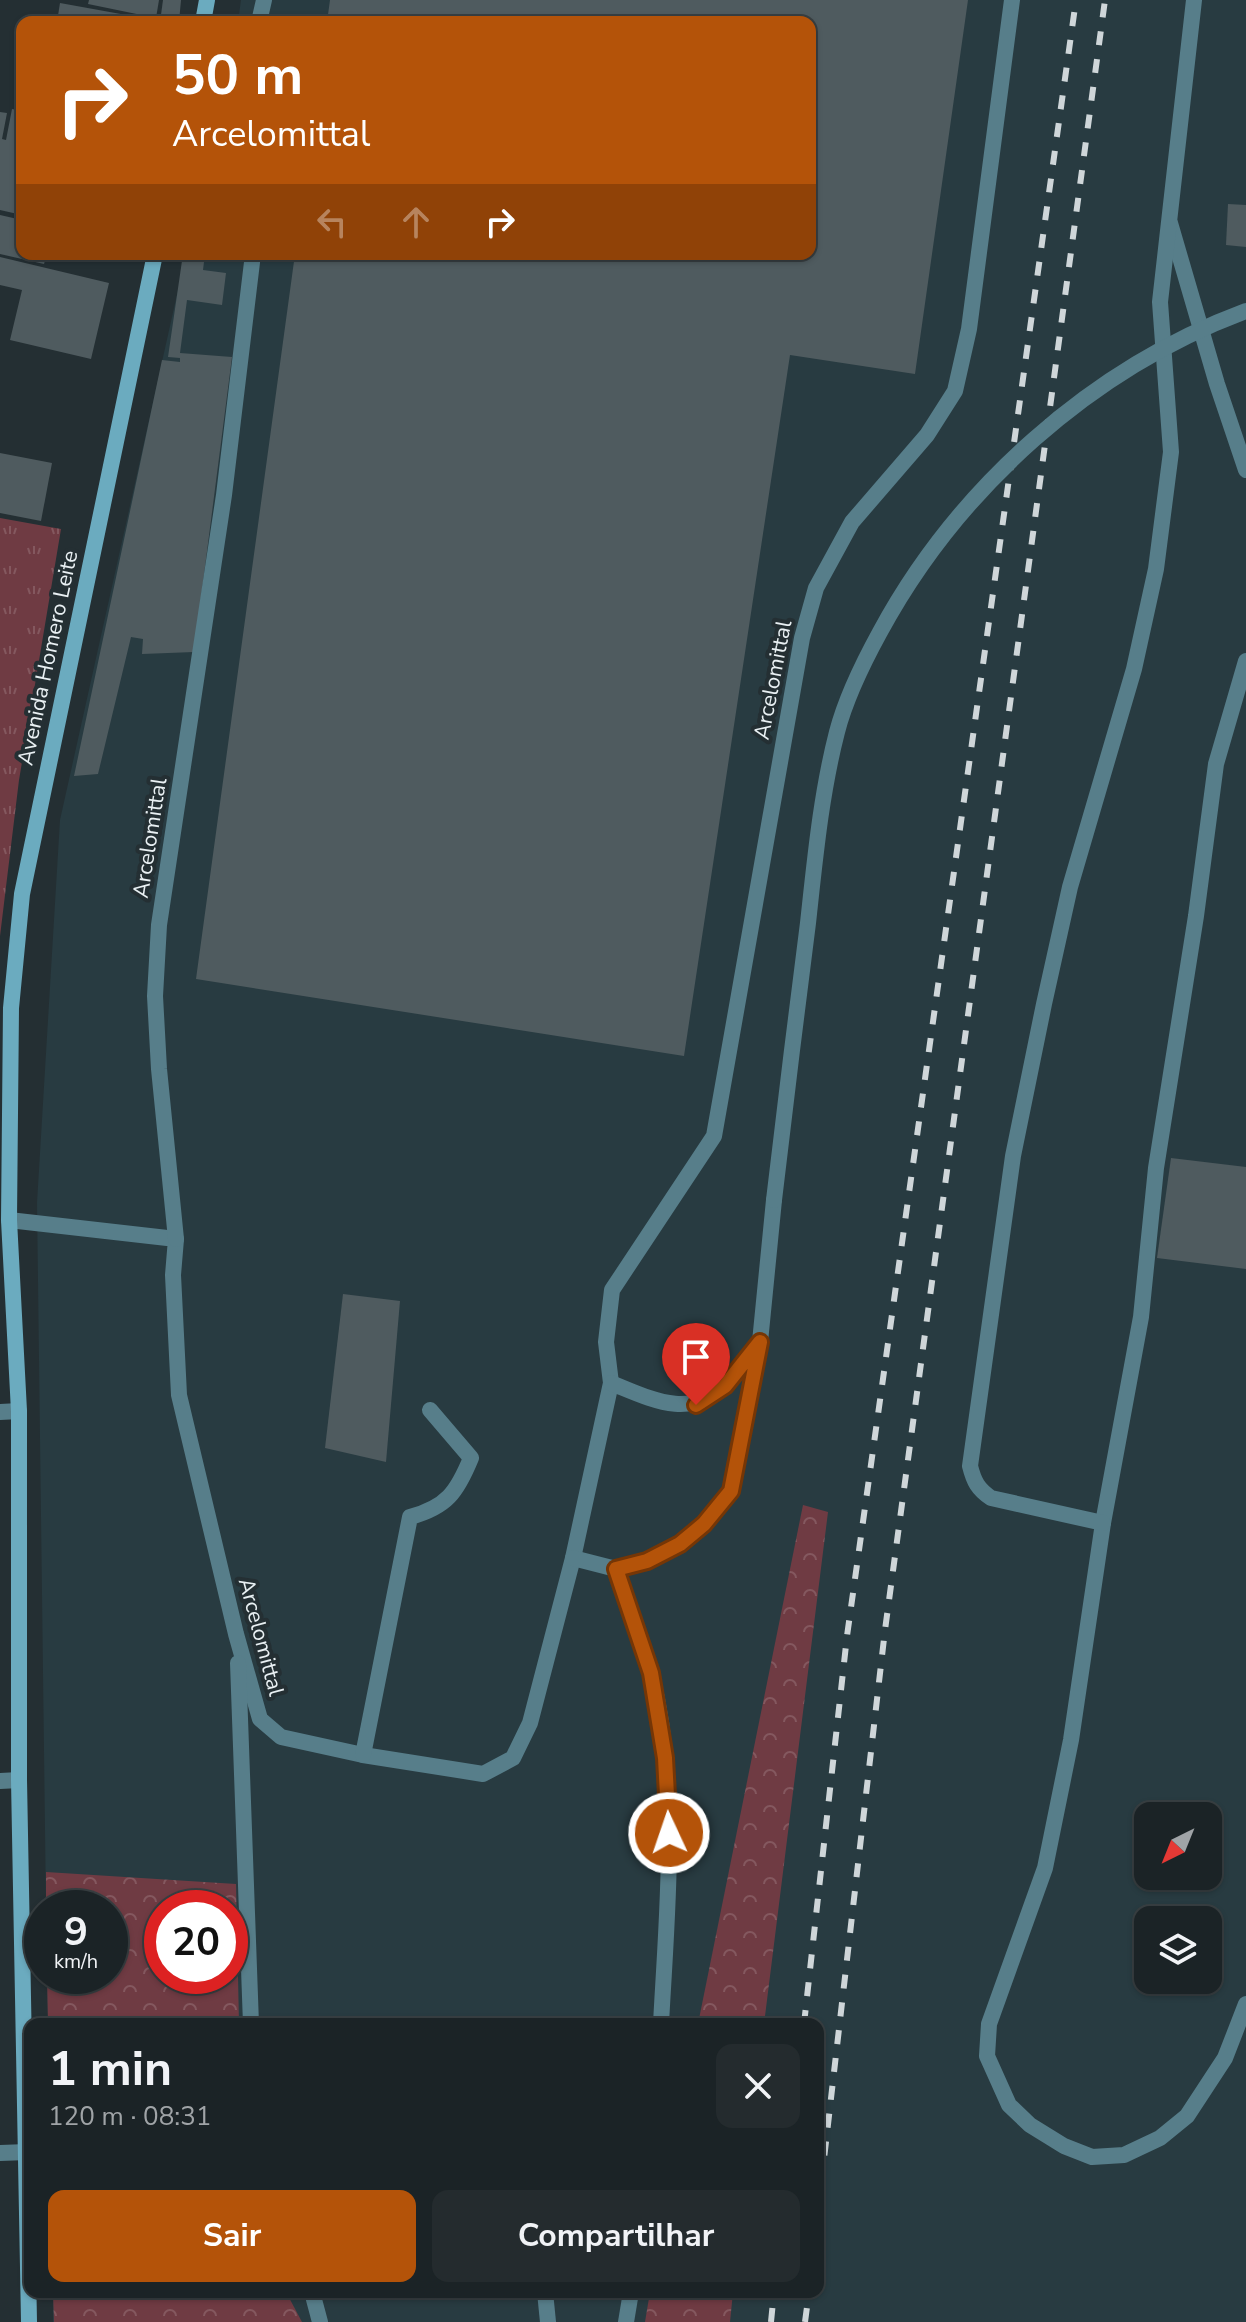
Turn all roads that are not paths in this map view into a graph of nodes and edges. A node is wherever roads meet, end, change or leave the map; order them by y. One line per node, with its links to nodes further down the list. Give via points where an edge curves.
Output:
1 (1012, 0): 12 (street, Arcelomittal, via 969,329 955,391 927,435 852,522 816,588 802,638 714,1136 612,1290 606,1342)
2 (1194, 0): 3 (street)
3 (1168, 214): 7 (street); 16 (street, via 1160,302 1171,452 1156,569 1044,1004 1013,1156 970,1466 979,1489 991,1498)
4 (154, 260): 9 (street, Avenida Homero Leite, via 22,894 11,1008)
5 (252, 260): 10 (street, Arcelomittal, via 224,495 159,925 155,996)
6 (1246, 311): 11 (street, bridge, via 1116,376 990,481 900,594 863,662 837,730 821,809)
7 (1246, 470)
8 (1246, 661): 16 (street, via 1216,764 1156,1168 1141,1317)
9 (9, 1220): 10 (street); 14 (street, Avenida Homero Leite)
10 (176, 1239): 19 (street, Arcelomittal, via 179,1395)
11 (760, 1342): 12 (street, via 725,1386 696,1405 658,1402); 18 (street, via 731,1491 680,1544)
12 (611, 1383): 17 (street, Arcelomittal)
13 (430, 1410): 20 (street, via 471,1458 445,1503 410,1517)
14 (19, 1411): 15 (street); 21 (street, Avenida Homero Leite)
15 (0, 1412)
16 (1103, 1523): 23 (street, via 1071,1740 1045,1868 989,2024 987,2056 1009,2105 1030,2125 1092,2157 1124,2155 1160,2138 1187,2116 1225,2058)
17 (573, 1558): 18 (street); 20 (street, Arcelomittal, via 530,1723 513,1758 483,1774)
18 (616, 1569): 26 (street, via 651,1673 665,1758 670,1858)
19 (236, 1634): 20 (street, Arcelomittal, via 260,1719 281,1737); 25 (street)
20 (363, 1755)
21 (19, 1780): 22 (street); 24 (street, Avenida Homero Leite)
22 (0, 1781)
23 (1246, 2004)
24 (24, 2018)
25 (251, 2018)
26 (661, 2018)
27 (24, 2152): 28 (street)
28 (0, 2153)
29 (29, 2298): 33 (street, Avenida Homero Leite)
30 (314, 2298): 34 (street)
31 (546, 2298): 35 (street)
32 (630, 2298): 36 (street)
33 (29, 2322)
34 (320, 2322)
35 (548, 2322)
36 (626, 2322)

